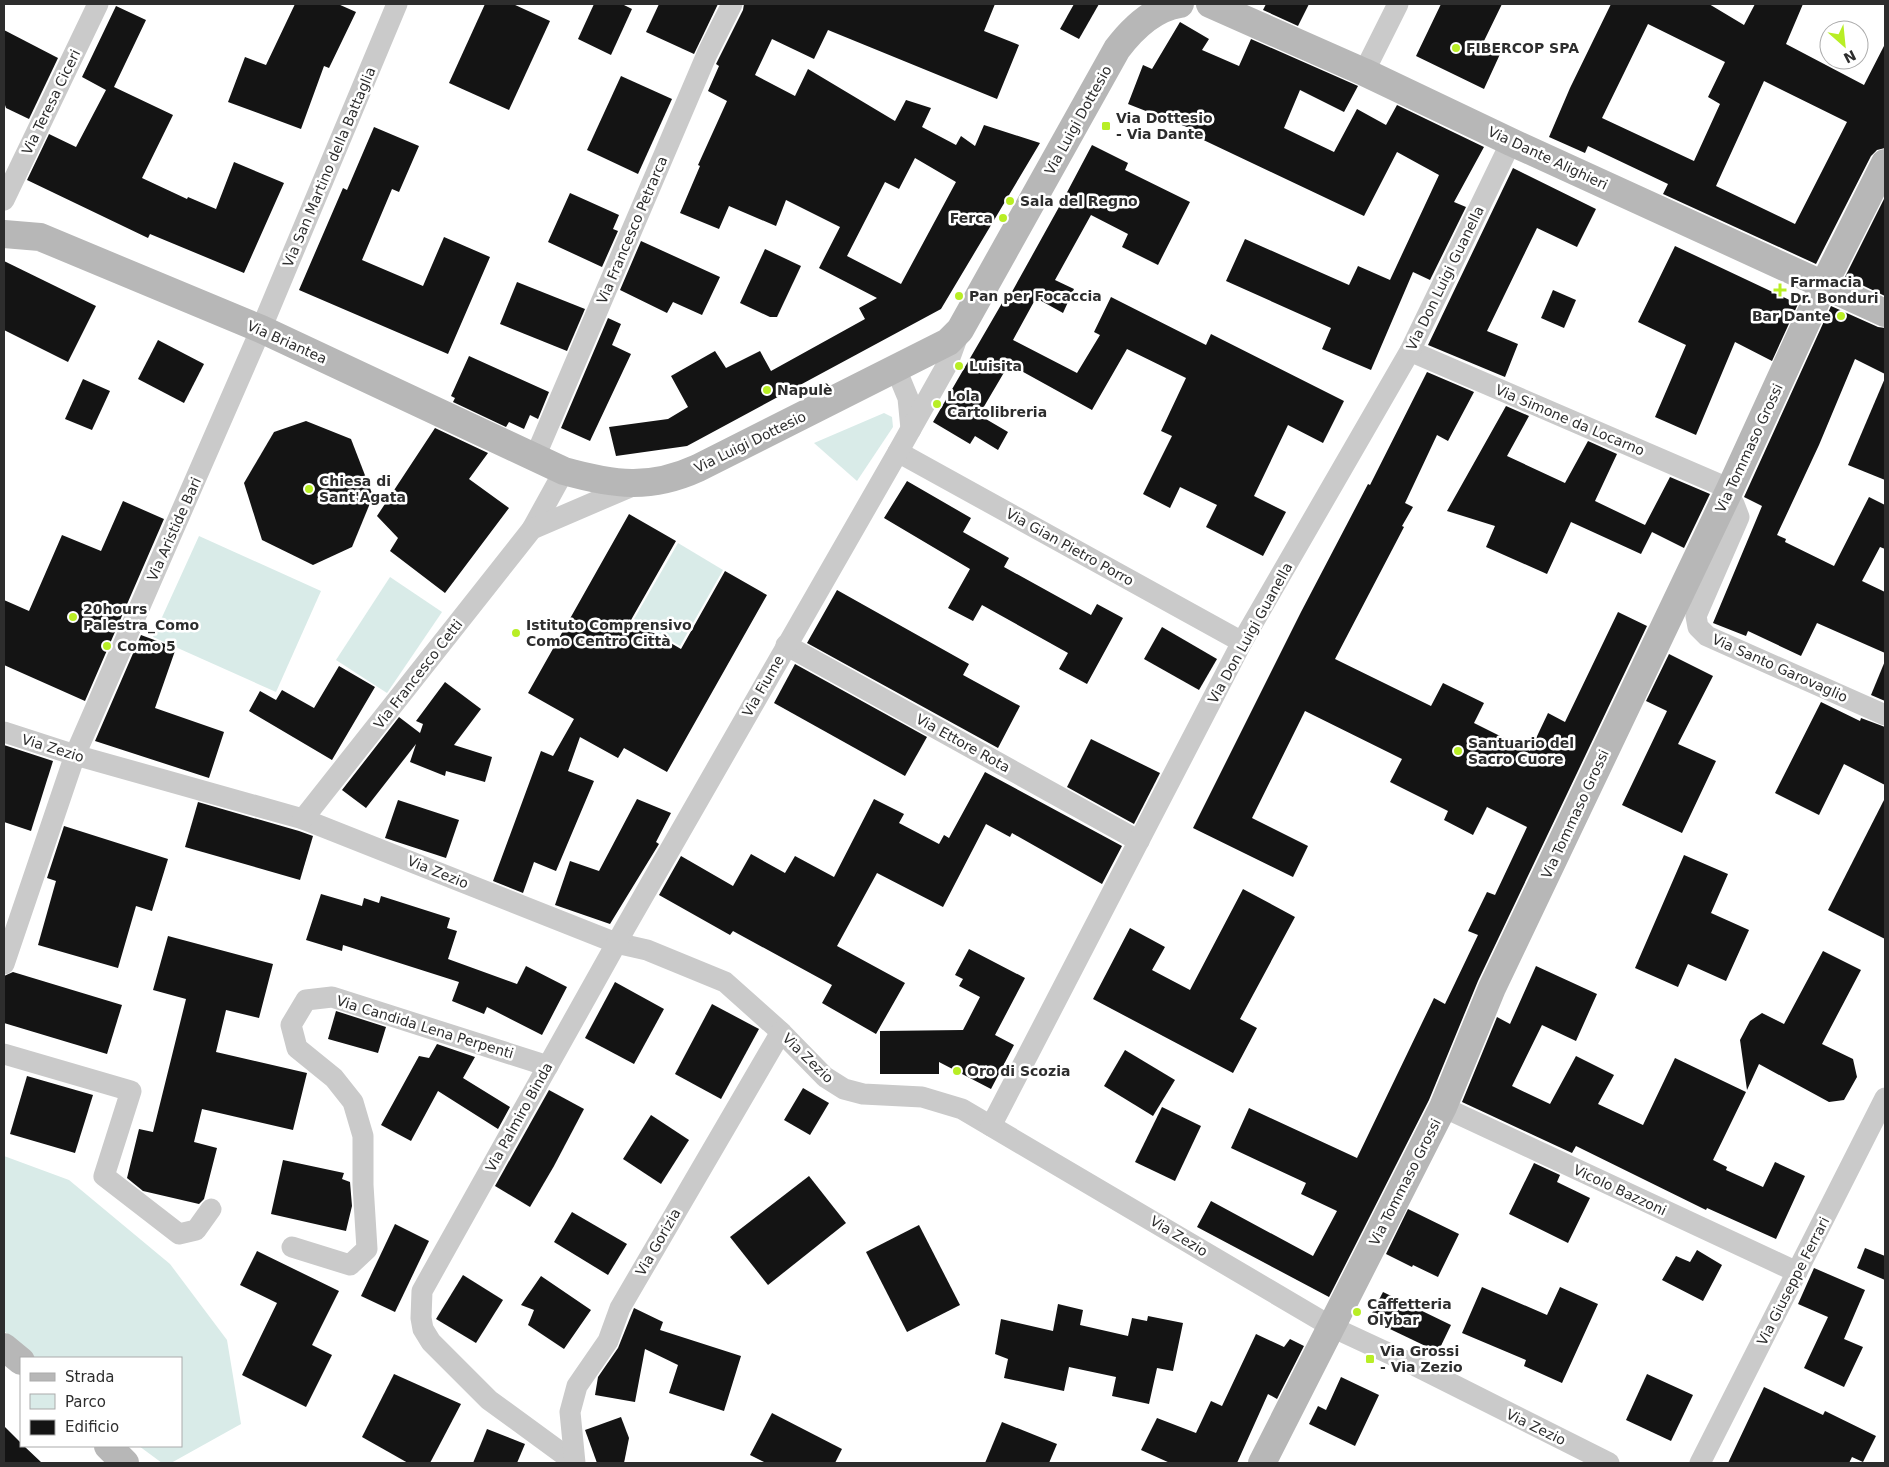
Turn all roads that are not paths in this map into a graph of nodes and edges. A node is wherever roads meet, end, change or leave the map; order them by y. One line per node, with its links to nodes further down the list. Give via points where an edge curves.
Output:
1 (98, 4): 10 (street, Via Teresa Ciceri)
2 (397, 4): 14 (street, Via San Martino della Battaglia)
3 (732, 4): 20 (street, Via Francesco Petrarca, via 707,54)
4 (1210, 4): 7 (main road, Via Dante Alighieri)
5 (1398, 4): 7 (street)
6 (1164, 6): 15 (main road, Via Luigi Dottesio, via 1141,22 1117,49)
7 (1364, 72): 8 (main road, Via Dante Alighieri)
8 (1511, 142): 12 (main road, Via Dante Alighieri); 16 (street, Via Don Luigi Guanella)
9 (1885, 163): 12 (main road, Via Tommaso Grossi)
10 (4, 200)
11 (4, 234): 14 (main road, Via Briantea, via 40,237)
12 (1824, 284): 13 (main road, Via Dante Alighieri); 23 (main road, Via Tommaso Grossi)
13 (1885, 313)
14 (261, 330): 20 (main road, Via Briantea); 29 (street, Via Aristide Bari)
15 (960, 330): 17 (main road, Via Luigi Dottesio, via 948,342); 18 (street, Via Fiume, via 948,363)
16 (1410, 351): 23 (street, Via Simone da Locarno); 25 (street, Via Don Luigi Guanella)
17 (896, 369): 18 (street, via 908,398); 22 (main road, Via Luigi Dottesio, via 682,476)
18 (911, 429): 19 (street, Via Fiume)
19 (898, 452): 25 (street, Via Gian Pietro Porro); 26 (street, Via Fiume)
20 (535, 457): 21 (main road, Via Briantea)
21 (564, 471): 22 (main road, Via Luigi Dottesio); 24 (street, Via Francesco Cetti)
22 (637, 484): 24 (street, Via Francesco Cetti)
23 (1728, 494): 27 (street, Via Santo Garovaglio, via 1740,517 1696,616 1698,627 1707,636); 38 (main road, Via Tommaso Grossi, via 1492,988)
24 (532, 530): 30 (street, Via Francesco Cetti)
25 (1242, 642): 31 (street, Via Don Luigi Guanella)
26 (786, 646): 31 (street, Via Ettore Rota); 32 (street, Via Fiume)
27 (1885, 715)
28 (4, 732): 29 (street, Via Zezio)
29 (75, 755): 30 (street, Via Zezio); 33 (street, Via Aristide Bari)
30 (304, 819): 32 (street, Via Zezio)
31 (1140, 841): 39 (street, Via Don Luigi Guanella)
32 (616, 943): 34 (street, Via Zezio, via 647,950 725,982); 36 (street, Via Palmiro Binda)
33 (4, 964)
34 (781, 1032): 39 (street, Via Zezio, via 825,1077 844,1089 863,1094 934,1099 962,1109); 49 (street, Via Gorizia, via 620,1308 608,1340 577,1386 570,1412)
35 (4, 1054): 40 (street, via 130,1091 104,1176 179,1234 196,1230)
36 (548, 1066): 41 (street, Via Candida Lena Perpenti, via 332,997 306,1000 291,1025 297,1048 334,1078 353,1102 363,1136 367,1249 350,1265); 48 (street, Via Palmiro Binda, via 422,1291 421,1318 431,1342 489,1400)
37 (1885, 1098): 42 (street, Via Giuseppe Ferrari)
38 (1443, 1107): 42 (street, Vicolo Bazzoni); 43 (main road, Via Tommaso Grossi)
39 (991, 1126): 43 (street, Via Zezio)
40 (211, 1209)
41 (292, 1247)
42 (1797, 1272): 52 (street, Via Giuseppe Ferrari)
43 (1332, 1327): 50 (main road, Via Tommaso Grossi); 51 (street, Via Zezio)
44 (4, 1347): 45 (main road)
45 (20, 1360)
46 (109, 1447): 47 (main road)
47 (125, 1463)
48 (571, 1463)
49 (575, 1463)
50 (1262, 1463)
51 (1610, 1463)
52 (1700, 1463)

